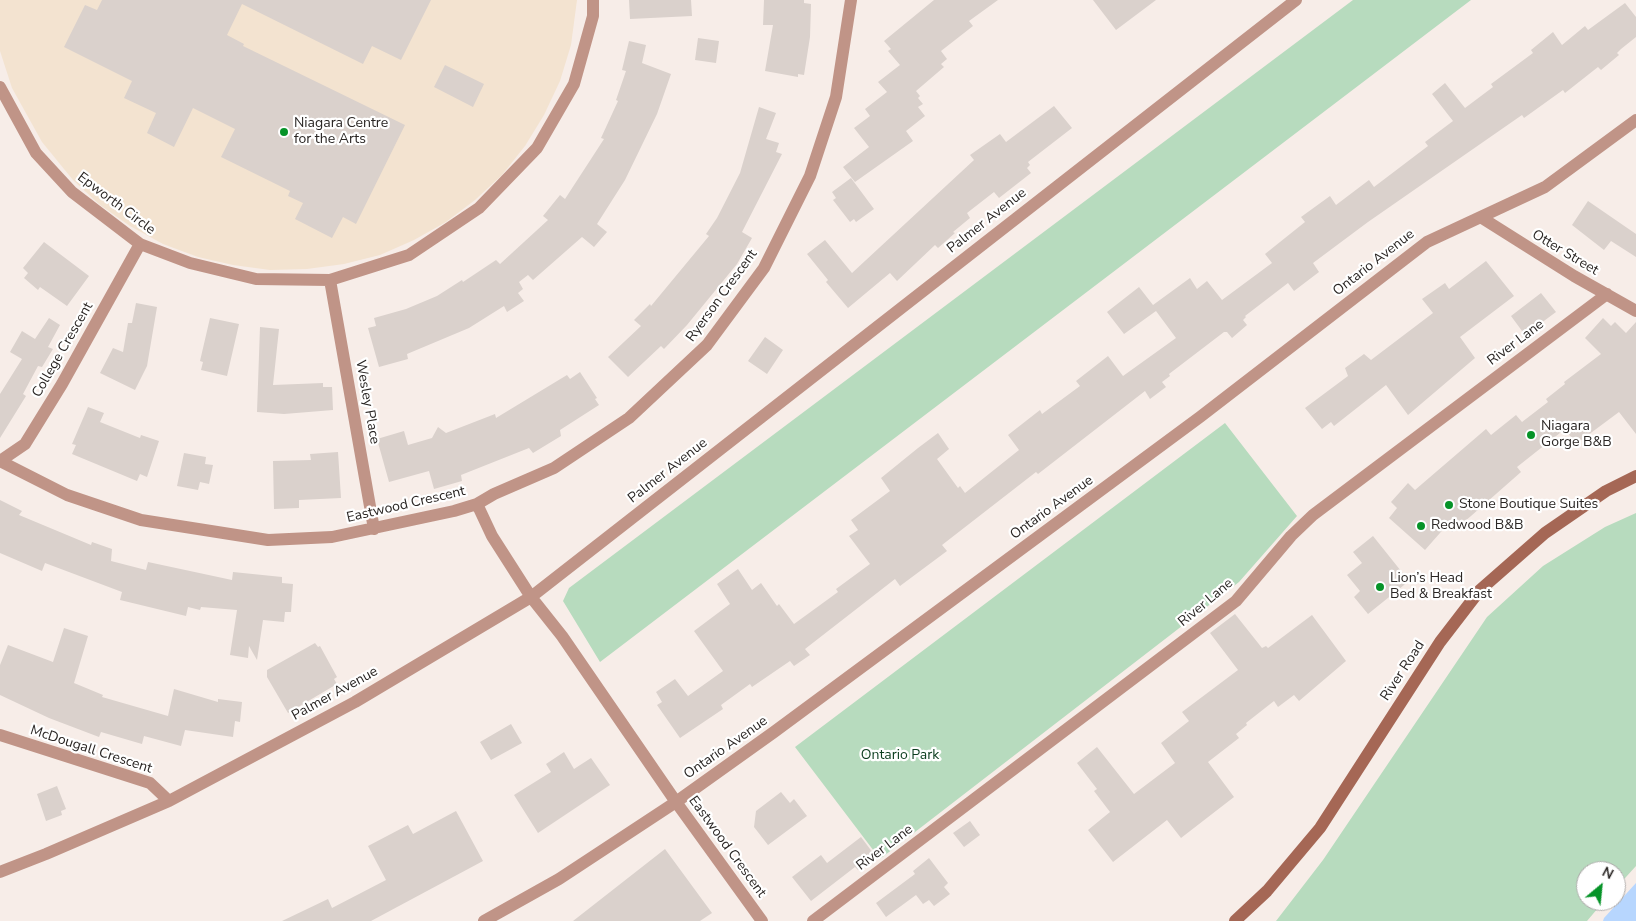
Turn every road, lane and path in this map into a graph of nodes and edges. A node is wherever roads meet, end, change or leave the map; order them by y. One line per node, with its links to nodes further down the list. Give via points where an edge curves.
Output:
1 (593, 0): 8 (street, Epworth Circle, via 593,16 574,84 537,148 479,208 409,255)
2 (851, 0): 13 (street, Ryerson Crescent, via 836,96 810,176 764,268 707,345 629,418 554,468)
3 (1296, 0): 15 (street, Palmer Avenue)
4 (0, 88): 7 (street, Epworth Circle, via 36,153 72,192)
5 (1636, 120): 6 (street, Ontario Avenue, via 1544,187)
6 (1482, 218): 9 (street, Otter Street); 18 (street, Ontario Avenue, via 1427,242 1154,452)
7 (140, 244): 8 (street, Epworth Circle, via 190,264 256,279); 11 (street, College Crescent, via 25,444)
8 (330, 280): 14 (street, Wesley Place)
9 (1607, 294): 10 (street, Otter Street); 22 (street, River Lane, via 1313,515 1236,601)
10 (1636, 311)
11 (0, 461): 14 (street, Eastwood Crescent, via 67,495 141,520 268,540 332,537)
12 (1636, 476): 23 (main road, River Road, via 1606,491 1545,533 1480,590 1440,642 1320,828 1267,891)
13 (477, 504): 14 (street, Eastwood Crescent); 15 (street, Eastwood Crescent, via 492,536)
14 (374, 529)
15 (531, 597): 17 (street, Palmer Avenue, via 355,702); 18 (street, Eastwood Crescent, via 562,636)
16 (0, 735): 17 (street, McDougall Crescent, via 150,783)
17 (169, 801): 19 (street, Palmer Avenue)
18 (676, 802): 20 (street, Ontario Avenue, via 559,878); 21 (street, Eastwood Crescent)
19 (0, 872)
20 (484, 921)
21 (762, 921)
22 (813, 921)
23 (1235, 921)

